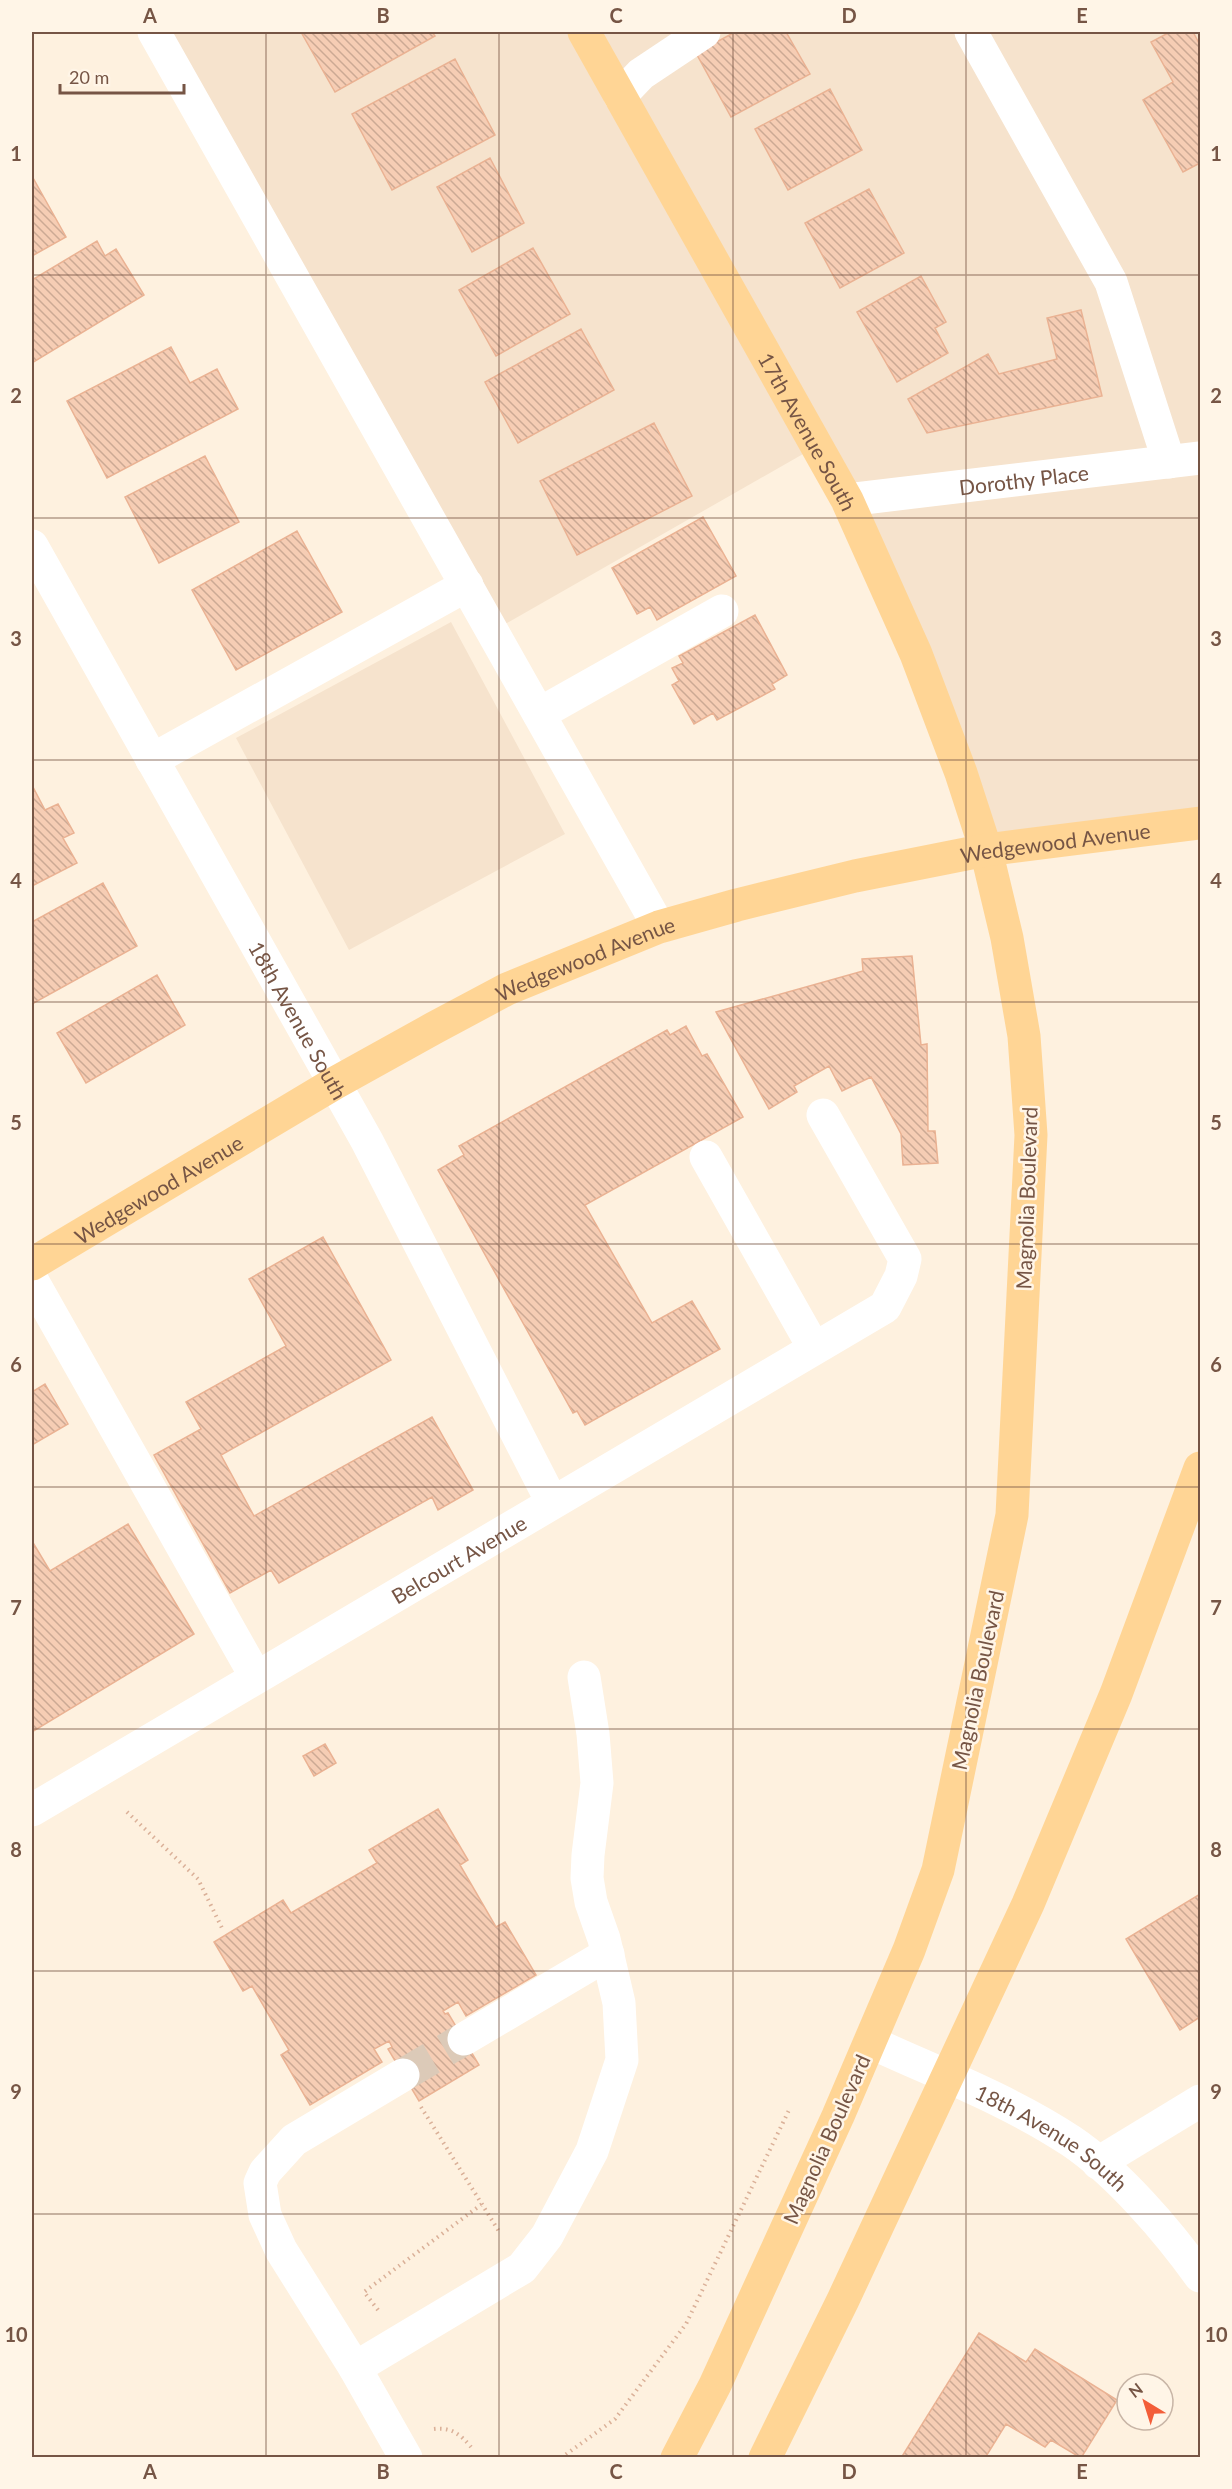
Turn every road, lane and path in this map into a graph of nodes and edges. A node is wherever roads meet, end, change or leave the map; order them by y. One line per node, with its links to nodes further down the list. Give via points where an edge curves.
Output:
1 (154, 32): 9 (street)
2 (584, 32): 5 (main road, 17th Avenue South)
3 (704, 32): 5 (street, via 641,74)
4 (971, 32): 6 (street, via 1111,282)
5 (620, 96): 7 (main road, 17th Avenue South)
6 (1185, 460): 7 (street, Dorothy Place)
7 (847, 500): 14 (main road, 17th Avenue South, via 916,654)
8 (32, 546): 12 (street, 18th Avenue South)
9 (466, 585): 11 (street); 12 (street)
10 (722, 611): 11 (street)
11 (539, 714): 15 (street)
12 (152, 760): 16 (street, 18th Avenue South)
13 (1200, 824): 14 (main road, Wedgewood Avenue)
14 (986, 850): 15 (main road, Wedgewood Avenue, via 855,876); 31 (main road, Magnolia Boulevard, via 1024,1036 1032,1136 1011,1515 938,1870)
15 (659, 927): 16 (main road, Wedgewood Avenue, via 507,989)
16 (335, 1083): 19 (main road, Wedgewood Avenue); 23 (street, 18th Avenue South)
17 (823, 1115): 21 (street, Belcourt Avenue, via 905,1259 902,1276 885,1307)
18 (706, 1157): 21 (street)
19 (32, 1264)
20 (32, 1280): 24 (street)
21 (814, 1348): 23 (street, Belcourt Avenue)
22 (1200, 1468): 33 (main road, via 1093,1749 1028,1904)
23 (552, 1502): 24 (street, Belcourt Avenue)
24 (256, 1677): 26 (street, Belcourt Avenue)
25 (584, 1677): 29 (street, via 597,1783 587,1878)
26 (32, 1810)
27 (128, 1812): 28 (path, via 198,1879)
28 (222, 1928)
29 (608, 1954): 30 (street); 38 (street, via 618,2003 622,2060 592,2151 547,2236)
30 (464, 2039)
31 (870, 2043): 33 (street, 18th Avenue South); 44 (main road, Magnolia Boulevard, via 715,2385)
32 (402, 2076): 37 (path); 41 (street, via 294,2140 260,2183 265,2215 281,2250)
33 (946, 2078): 36 (street, 18th Avenue South, via 1030,2116); 45 (main road)
34 (1200, 2101): 36 (street)
35 (790, 2108): 43 (path, via 686,2324 615,2418)
36 (1098, 2163): 39 (street, 18th Avenue South, via 1147,2211)
37 (482, 2204): 38 (path); 40 (path, via 364,2292)
38 (522, 2268): 41 (street)
39 (1200, 2276)
40 (381, 2314)
41 (355, 2368): 42 (street)
42 (406, 2457)
43 (561, 2457)
44 (677, 2457)
45 (765, 2457)

